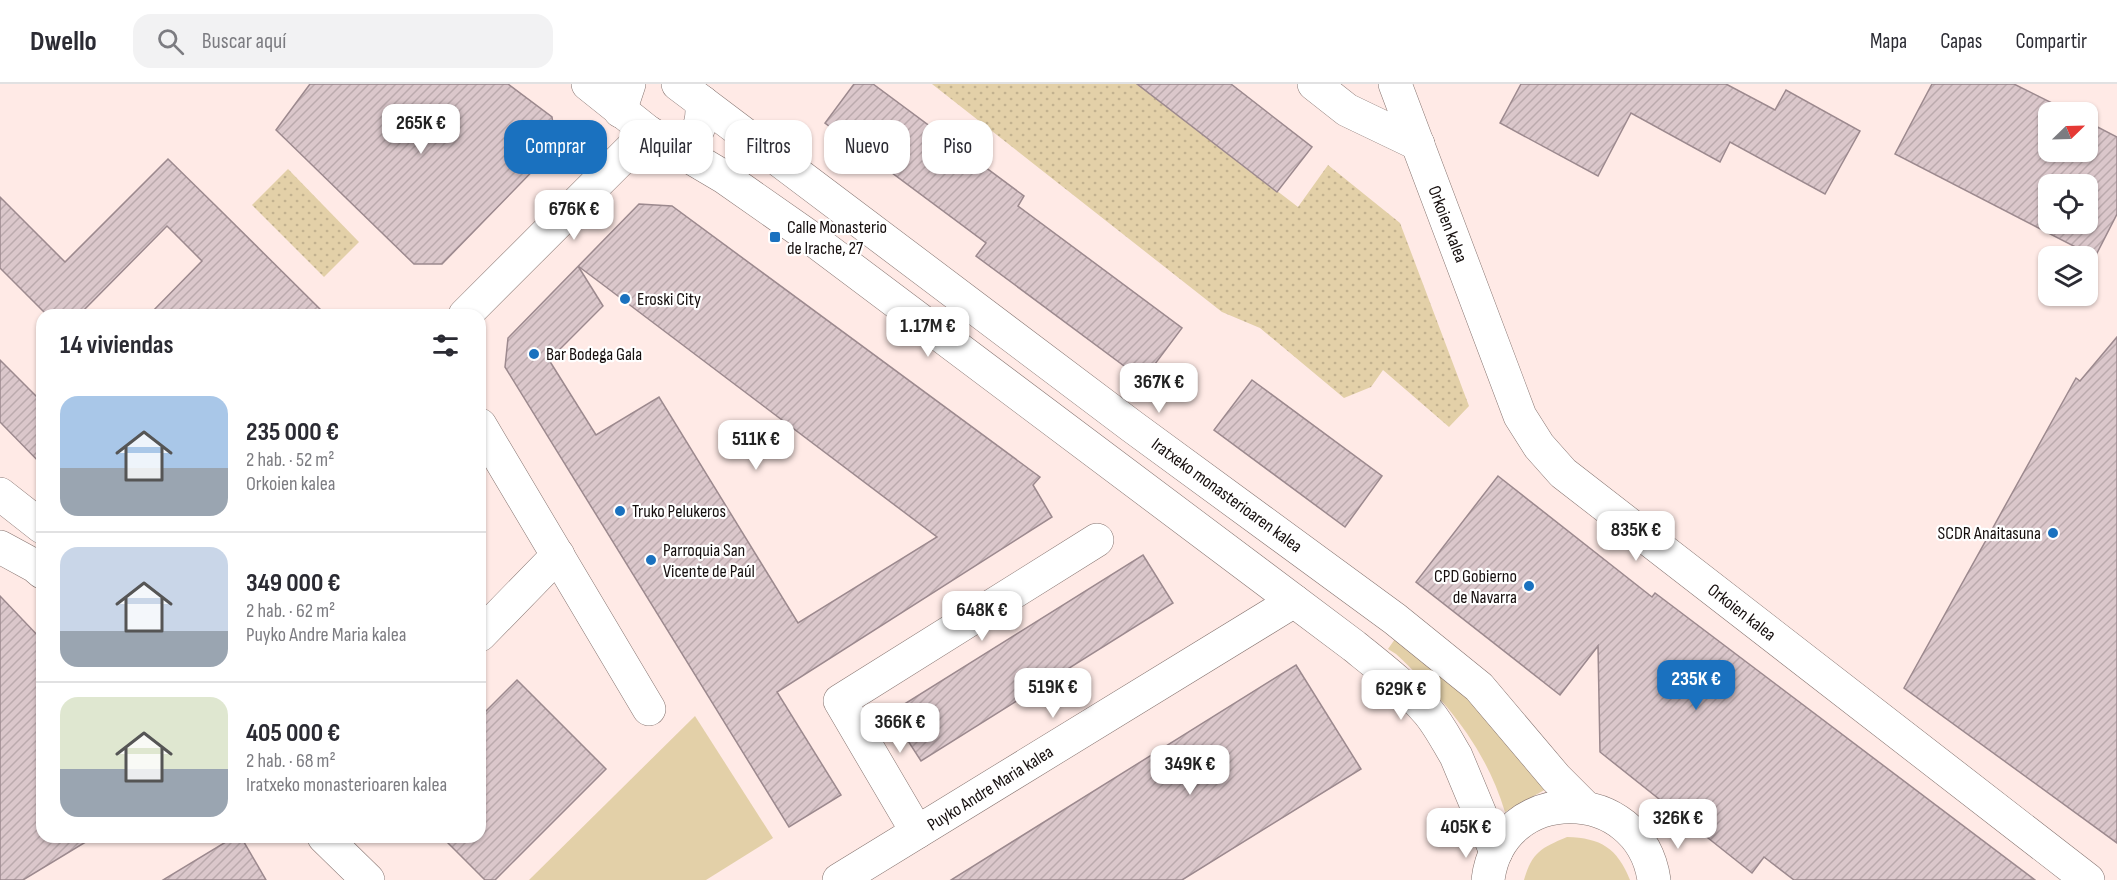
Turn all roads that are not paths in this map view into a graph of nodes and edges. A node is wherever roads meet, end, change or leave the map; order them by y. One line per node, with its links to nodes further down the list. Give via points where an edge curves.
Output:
1 (588, 84): 5 (street)
2 (1314, 84): 8 (street, via 1347,110)
3 (1395, 84): 8 (street, Orkoien kalea)
4 (690, 93): 7 (street, Iratxeko monasterioaren kalea); 22 (street, Iratxeko monasterioaren kalea, via 1403,626 1479,687)
5 (624, 97): 6 (street)
6 (644, 120)
7 (701, 120)
8 (1418, 144): 29 (street, Orkoien kalea, via 1520,417 1563,473)
9 (713, 171): 19 (street, via 811,238)
10 (623, 174): 11 (street, Iratxeko monasterioaren kalea)
11 (472, 309)
12 (486, 435): 17 (street)
13 (0, 494): 14 (street)
14 (36, 522)
15 (1097, 540): 23 (street, via 840,701)
16 (0, 547): 18 (street)
17 (558, 555): 20 (street); 21 (street)
18 (36, 567)
19 (1294, 601): 23 (street, Puyko Andre Maria kalea); 25 (street, via 1400,683 1429,713 1456,756)
20 (486, 629)
21 (649, 709)
22 (1584, 806): 25 (street, via 1558,806 1533,815 1511,830); 26 (street, via 1606,813 1626,826)
23 (917, 832): 28 (street, Puyko Andre Maria kalea)
24 (330, 843): 27 (street)
25 (1492, 866)
26 (1661, 875)
27 (368, 880)
28 (839, 880)
29 (2088, 880)

